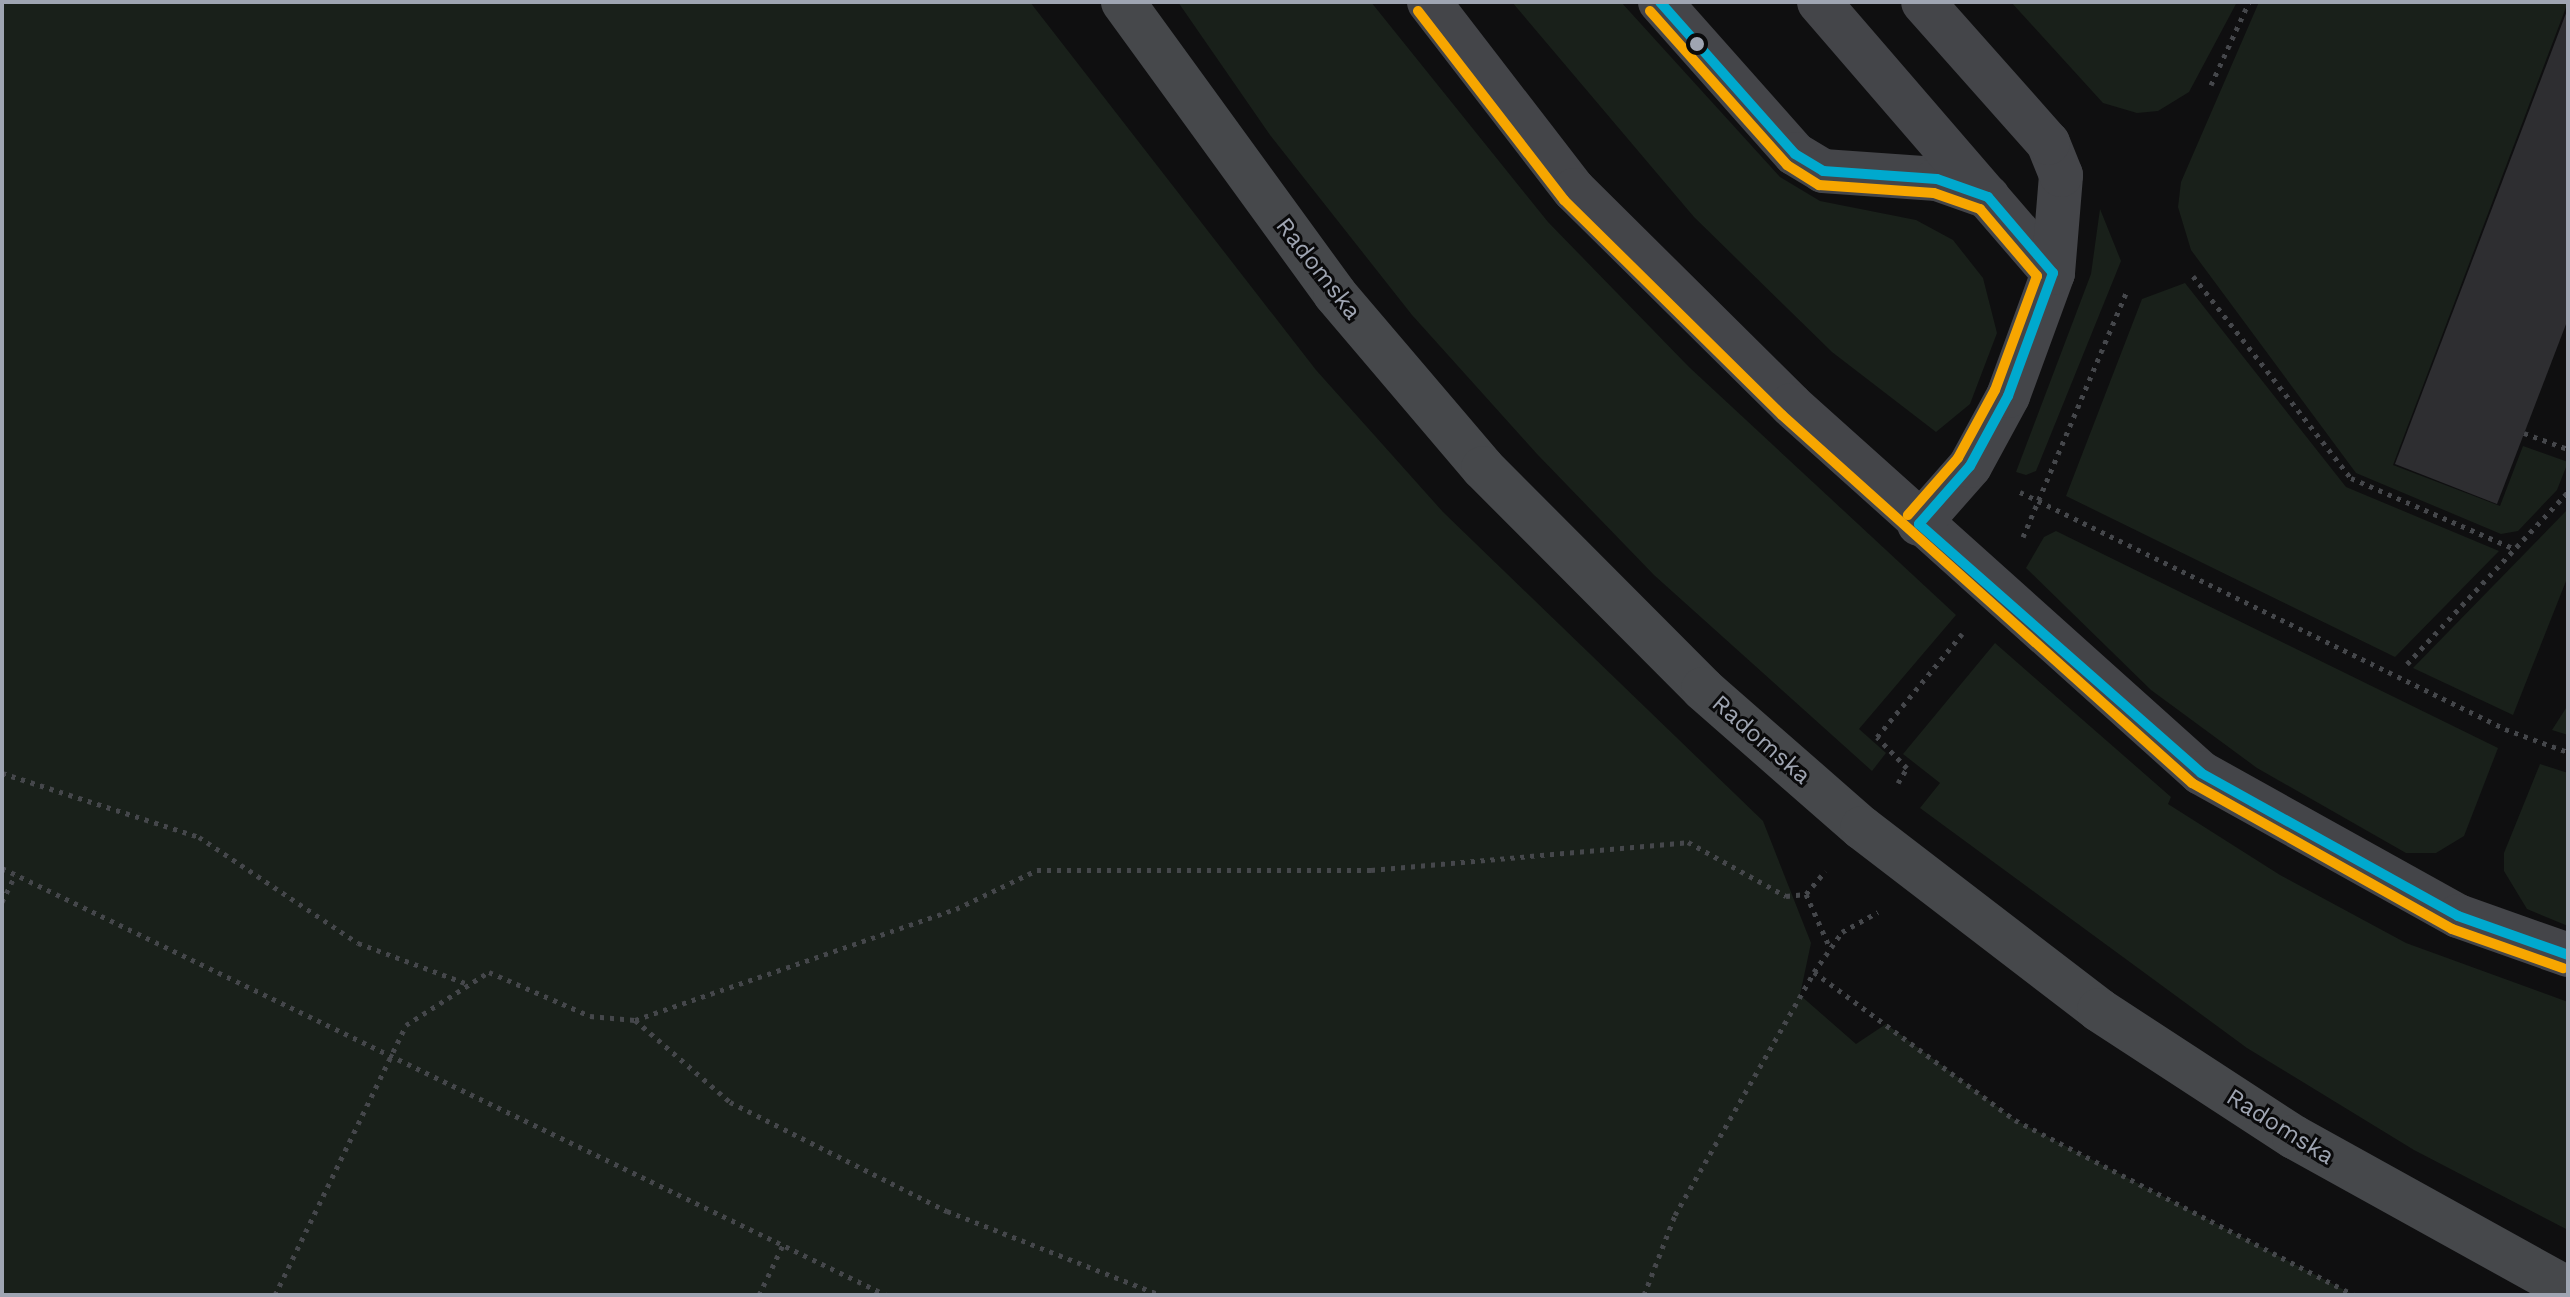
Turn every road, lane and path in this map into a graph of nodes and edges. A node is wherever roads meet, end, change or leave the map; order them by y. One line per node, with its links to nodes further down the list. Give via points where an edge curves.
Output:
1 (1123, 2): 28 (main road, Radomska, via 1335,294 1483,468 1703,689)
2 (1429, 2): 17 (street, via 1574,190)
3 (1660, 2): 8 (street, via 1795,154 1823,171 1937,179)
4 (1819, 2): 8 (street)
5 (1923, 2): 9 (street, via 2048,143 2061,175)
6 (2249, 2): 7 (path)
7 (2211, 85)
8 (1988, 197): 9 (street)
9 (2053, 273): 17 (street, via 1993,424 1970,466)
10 (2193, 276): 18 (path, via 2351,478)
11 (2127, 291): 16 (path)
12 (2524, 433): 13 (path)
13 (2568, 449)
14 (2011, 487): 16 (path)
15 (2568, 492): 18 (path)
16 (2040, 501): 19 (path); 22 (path, via 2505,729)
17 (1919, 524): 32 (street, via 2201,773 2458,916)
18 (2515, 549): 21 (path)
19 (2017, 550)
20 (1953, 644): 24 (path, via 1877,737 1907,768)
21 (2407, 664)
22 (2568, 752)
23 (2, 773): 34 (path, via 199,837 358,943)
24 (1893, 791)
25 (1828, 867): 29 (path)
26 (2, 868): 27 (path)
27 (15, 875): 30 (path); 36 (path)
28 (1931, 883): 31 (path, via 1842,932); 38 (main road, Radomska, via 2099,1010 2294,1137)
29 (1806, 894): 31 (path); 35 (path, via 1786,896 1688,842 1371,870 1037,870 956,909)
30 (2, 902)
31 (1830, 948): 33 (path)
32 (2568, 955)
33 (1814, 972): 43 (path, via 1675,1215); 44 (path, via 2015,1120)
34 (466, 983): 35 (path, via 489,972 590,1016); 36 (path, via 406,1025)
35 (635, 1020): 42 (path, via 730,1102 947,1211)
36 (392, 1057): 37 (path); 39 (path)
37 (783, 1245): 40 (path); 41 (path)
38 (2568, 1289)
39 (275, 1295)
40 (759, 1295)
41 (886, 1295)
42 (1160, 1295)
43 (1644, 1295)
44 (2354, 1295)

